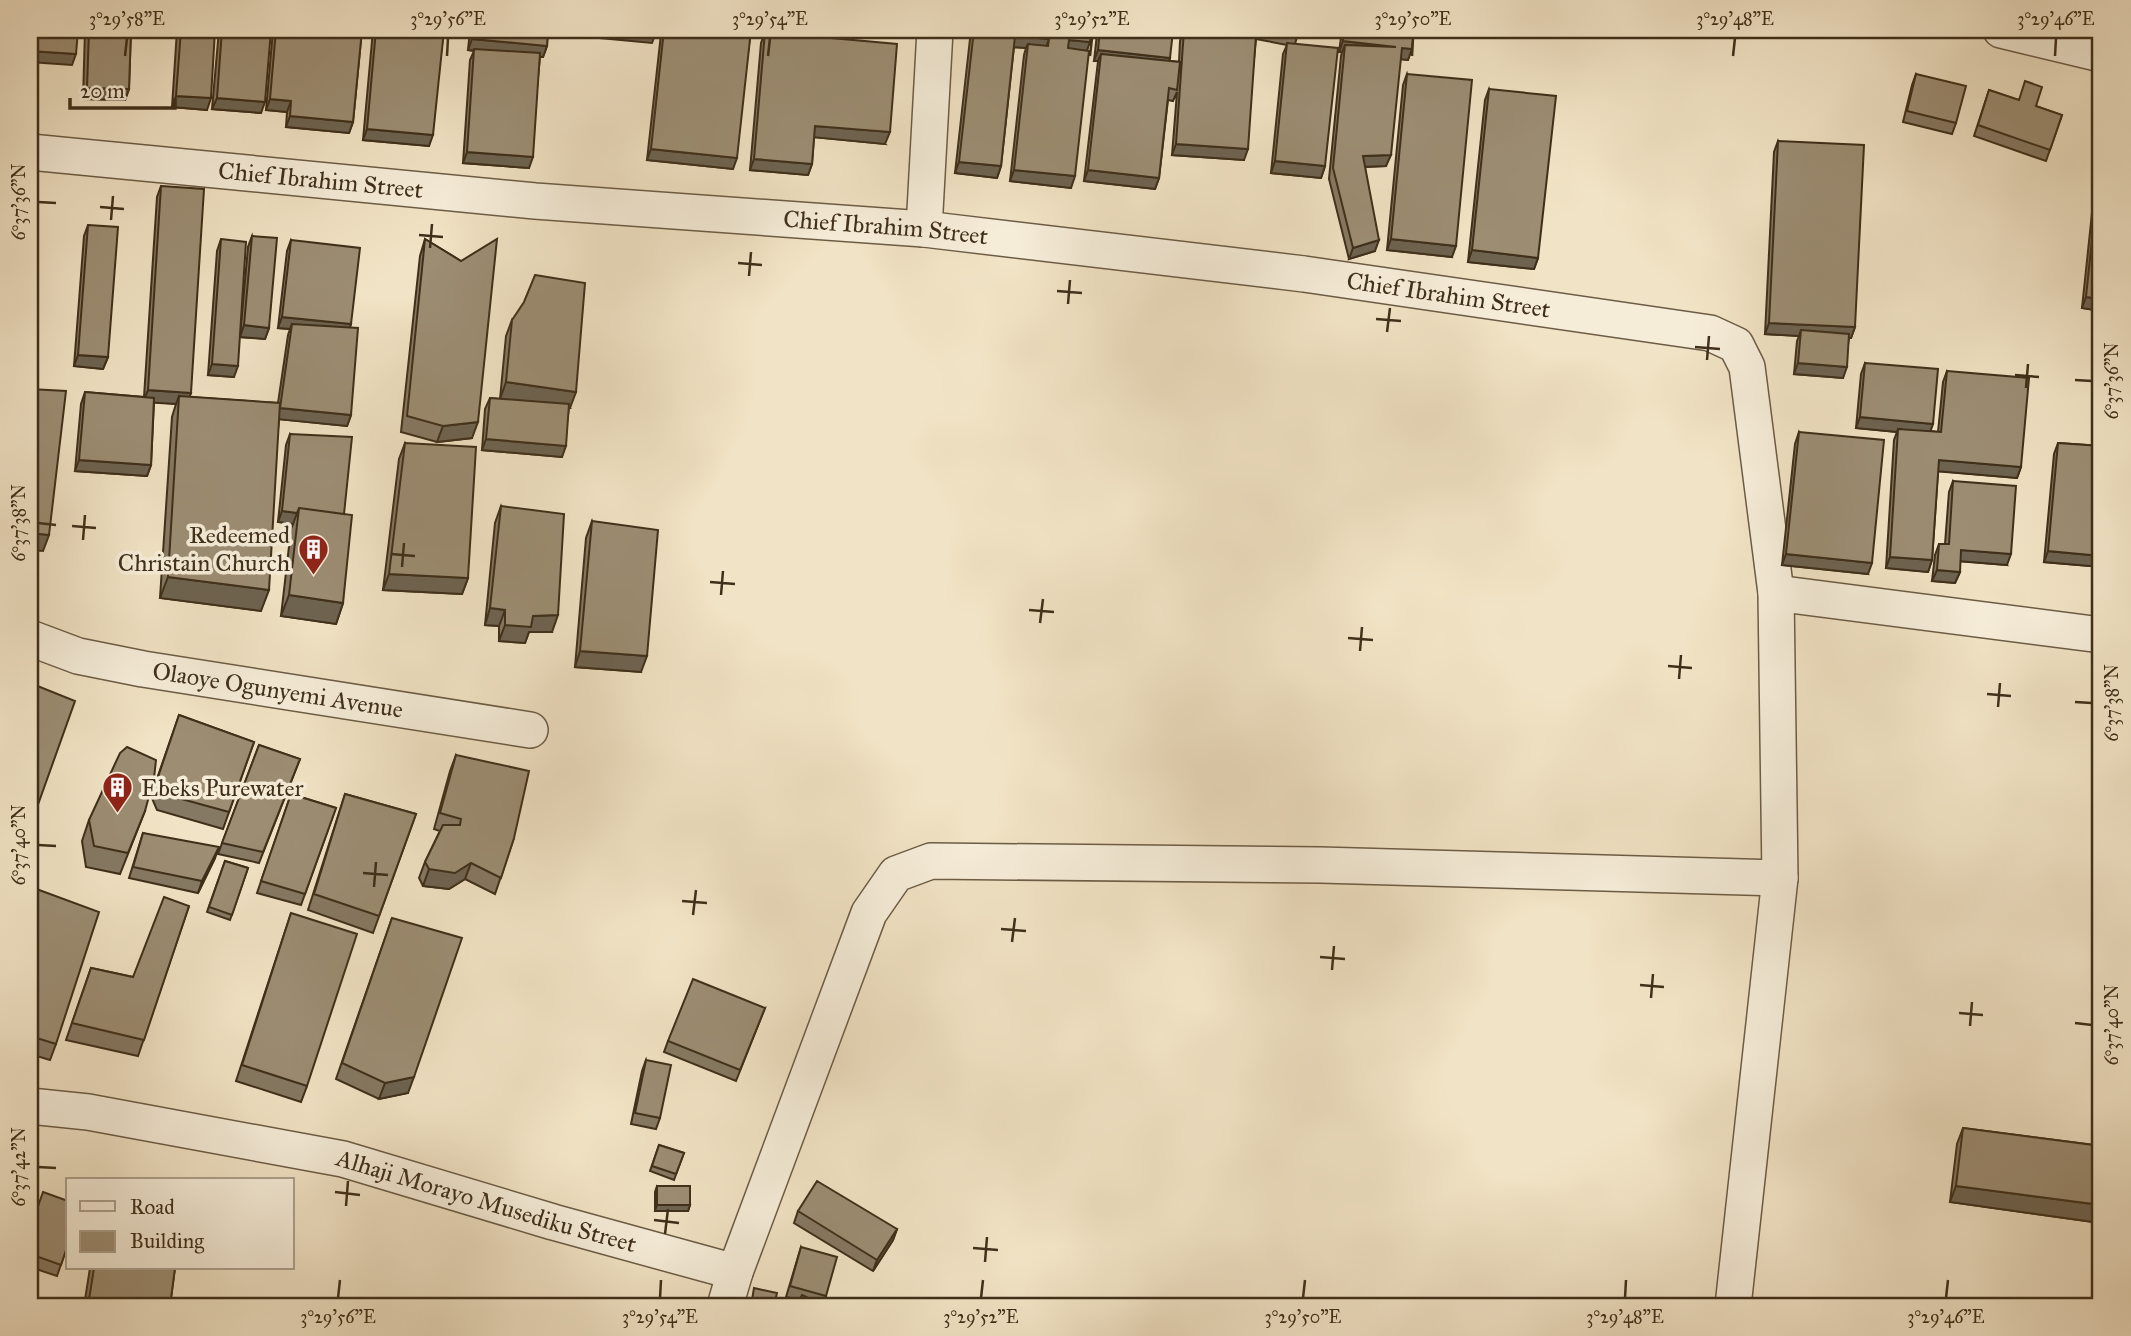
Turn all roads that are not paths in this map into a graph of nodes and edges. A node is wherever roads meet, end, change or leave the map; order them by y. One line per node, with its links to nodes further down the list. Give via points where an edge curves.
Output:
1 (935, 30): 5 (street)
2 (2001, 30): 3 (street)
3 (2101, 54)
4 (30, 152): 5 (street, Chief Ibrahim Street, via 535,201)
5 (924, 229): 6 (street, Chief Ibrahim Street, via 1304,274 1710,333 1736,345 1747,367)
6 (1776, 593): 7 (street); 10 (street)
7 (2101, 635)
8 (30, 638): 9 (street, Olaoye Ogunyemi Avenue, via 78,656 143,669)
9 (530, 730)
10 (1780, 878): 12 (street, via 1320,864 932,861 896,874 869,912); 14 (street)
11 (30, 1106): 12 (street, Alhaji Morayo Musediku Street, via 88,1112 343,1159)
12 (735, 1272): 13 (street)
13 (725, 1306)
14 (1733, 1306)

